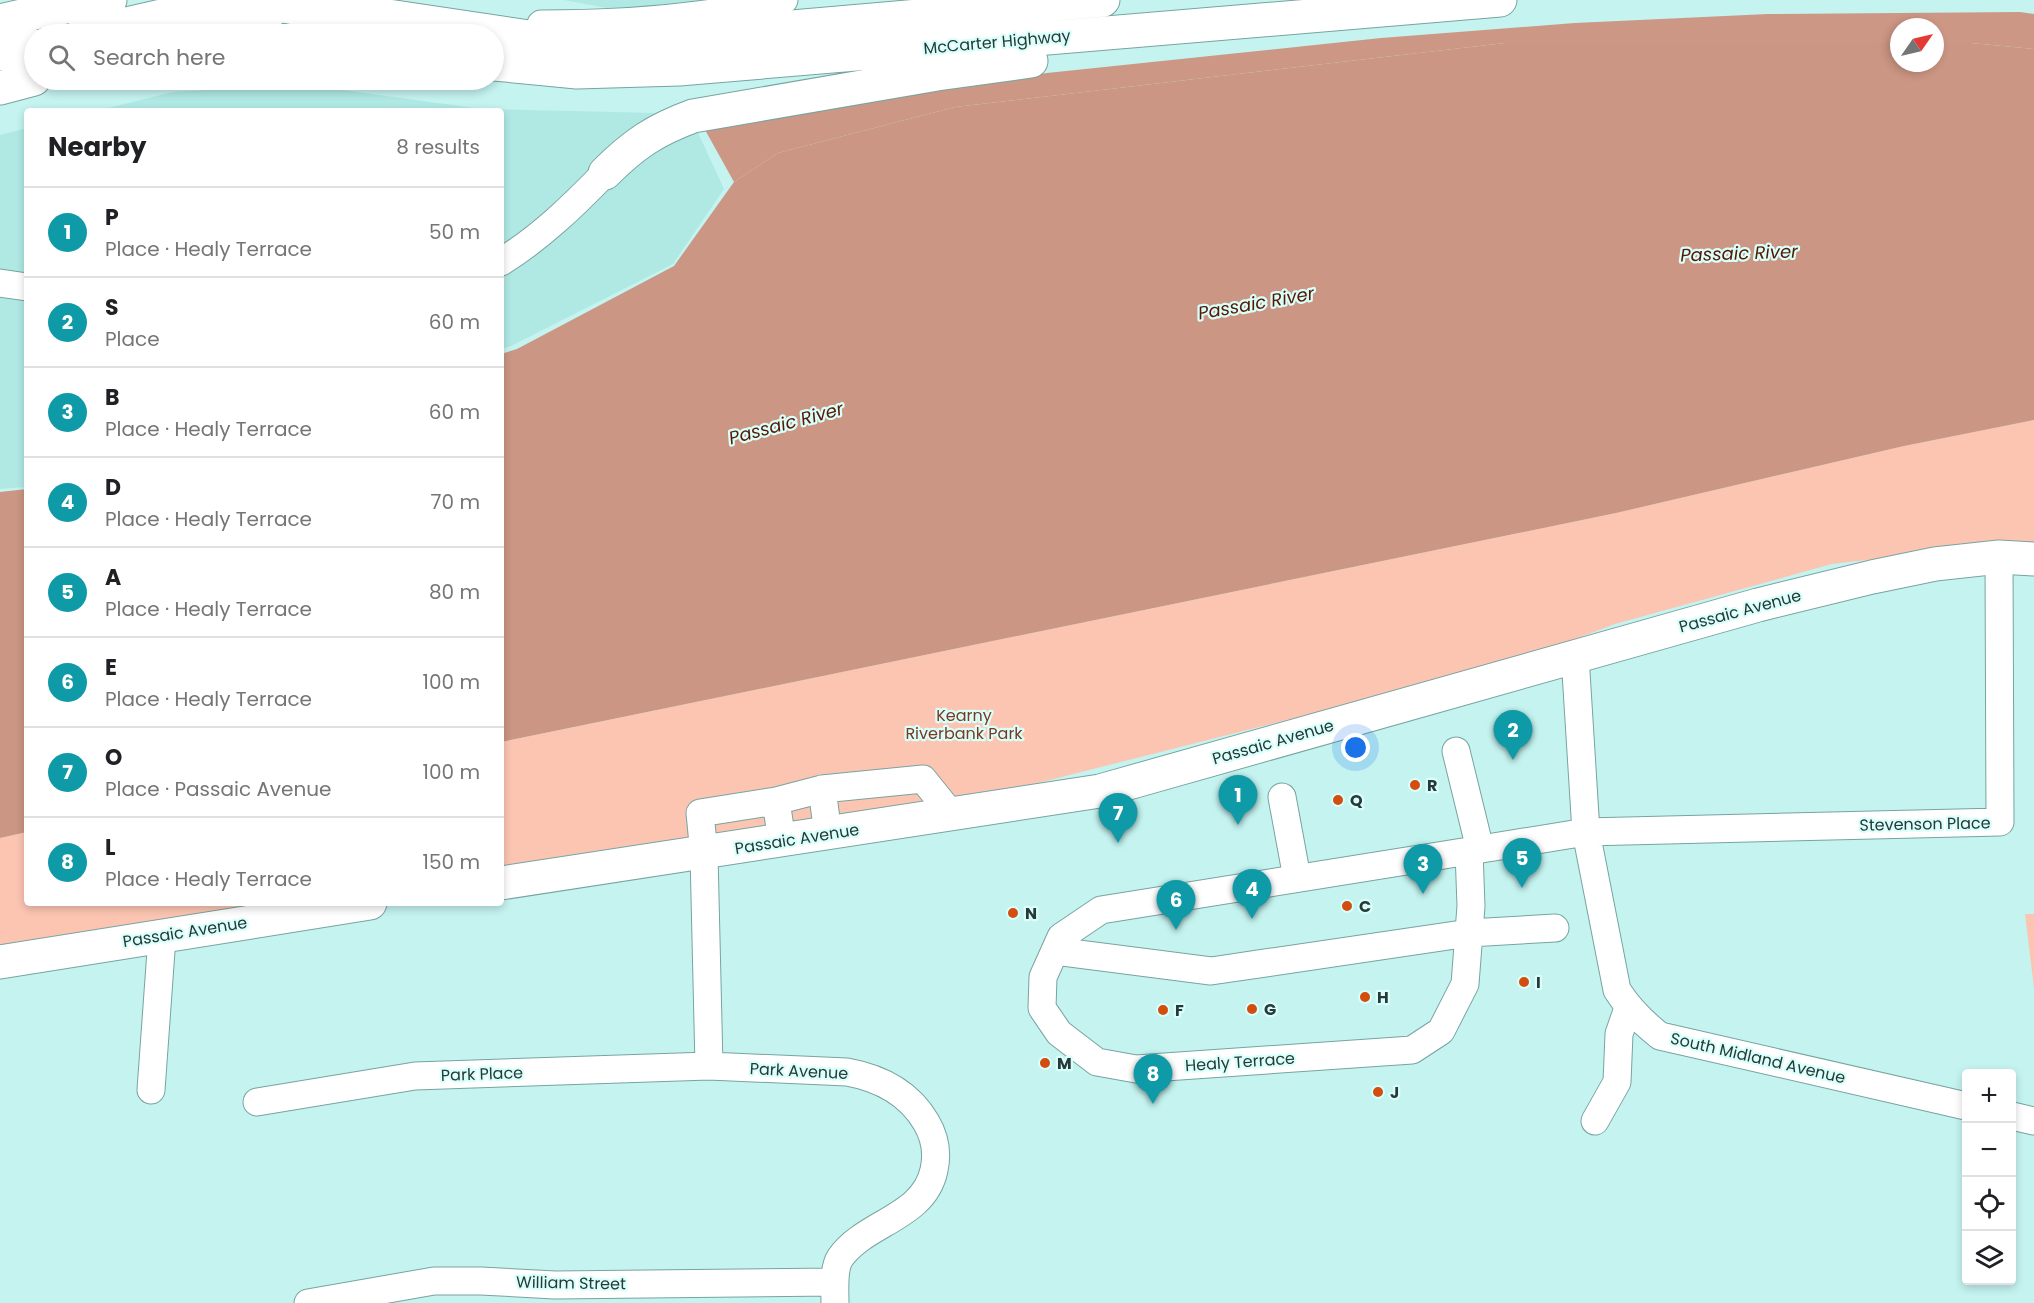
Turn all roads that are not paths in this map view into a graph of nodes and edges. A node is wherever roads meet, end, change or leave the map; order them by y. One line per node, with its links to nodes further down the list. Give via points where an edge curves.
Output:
1 (110, 0): 8 (main road)
2 (251, 0): 6 (main road)
3 (784, 0): 9 (street, via 741,10 612,22)
4 (1103, 0): 12 (main road, via 623,40)
5 (1500, 0): 7 (main road, McCarter Highway)
6 (300, 9): 9 (main road); 10 (main road, via 166,15)
7 (1390, 9): 15 (main road, McCarter Highway, via 679,69 578,72); 18 (main road, via 1102,53 1008,63 717,110 646,137)
8 (0, 21)
9 (429, 21): 11 (main road)
10 (126, 24)
11 (448, 24)
12 (504, 33)
13 (24, 48): 14 (main road)
14 (0, 54)
15 (504, 65)
16 (24, 82): 17 (main road)
17 (0, 88)
18 (605, 172): 19 (street, via 549,228)
19 (504, 260)
20 (0, 283): 21 (street)
21 (24, 287)
22 (1999, 557): 23 (main road, Passaic Avenue); 24 (main road, Passaic Avenue, via 1935,564 1872,577 1758,604); 30 (street, Stevenson Place, via 2000,822)
23 (2034, 559)
24 (1575, 656): 29 (main road, Passaic Avenue, via 1100,791); 30 (street, South Midland Avenue)
25 (1456, 751): 33 (street)
26 (822, 789): 28 (street); 29 (street, via 922,779); 31 (street)
27 (1282, 797): 35 (street)
28 (776, 801): 32 (street); 34 (street, via 700,813)
29 (952, 814): 31 (main road, Passaic Avenue)
30 (1586, 832): 33 (street, Healy Terrace); 43 (street, South Midland Avenue, via 1617,990)
31 (828, 834): 32 (main road, Passaic Avenue)
32 (782, 841): 34 (main road, Passaic Avenue)
33 (1475, 850): 35 (street, Healy Terrace); 39 (street, Healy Terrace)
34 (704, 854): 36 (main road, Passaic Avenue); 44 (street)
35 (1297, 878): 41 (street, Healy Terrace, via 1101,910 1061,937)
36 (504, 884)
37 (352, 906): 40 (main road, Passaic Avenue)
38 (1555, 928): 39 (street)
39 (1469, 933): 41 (street, via 1211,971); 41 (street, Healy Terrace, via 1465,984 1441,1030 1412,1050 1136,1069 1097,1062 1059,1033 1042,1008 1043,977)
40 (162, 937): 42 (main road, Passaic Avenue); 45 (street)
41 (1055, 951)
42 (0, 962)
43 (1628, 1008): 47 (street, South Midland Avenue, via 1660,1036); 49 (street, via 1619,1034 1617,1082)
44 (709, 1066): 46 (street, Park Place, via 415,1076); 51 (street, Park Avenue, via 863,1075 903,1094 922,1114 934,1136 936,1160 932,1183 920,1199 853,1243 838,1260)
45 (150, 1090)
46 (257, 1102)
47 (1962, 1105)
48 (2016, 1117): 50 (street)
49 (1595, 1121)
50 (2034, 1121)
51 (835, 1292): 52 (street, William Street)
52 (555, 1294): 53 (street, William Street, via 481,1281 434,1281)
53 (351, 1300): 54 (street, William Street)
54 (308, 1303)

